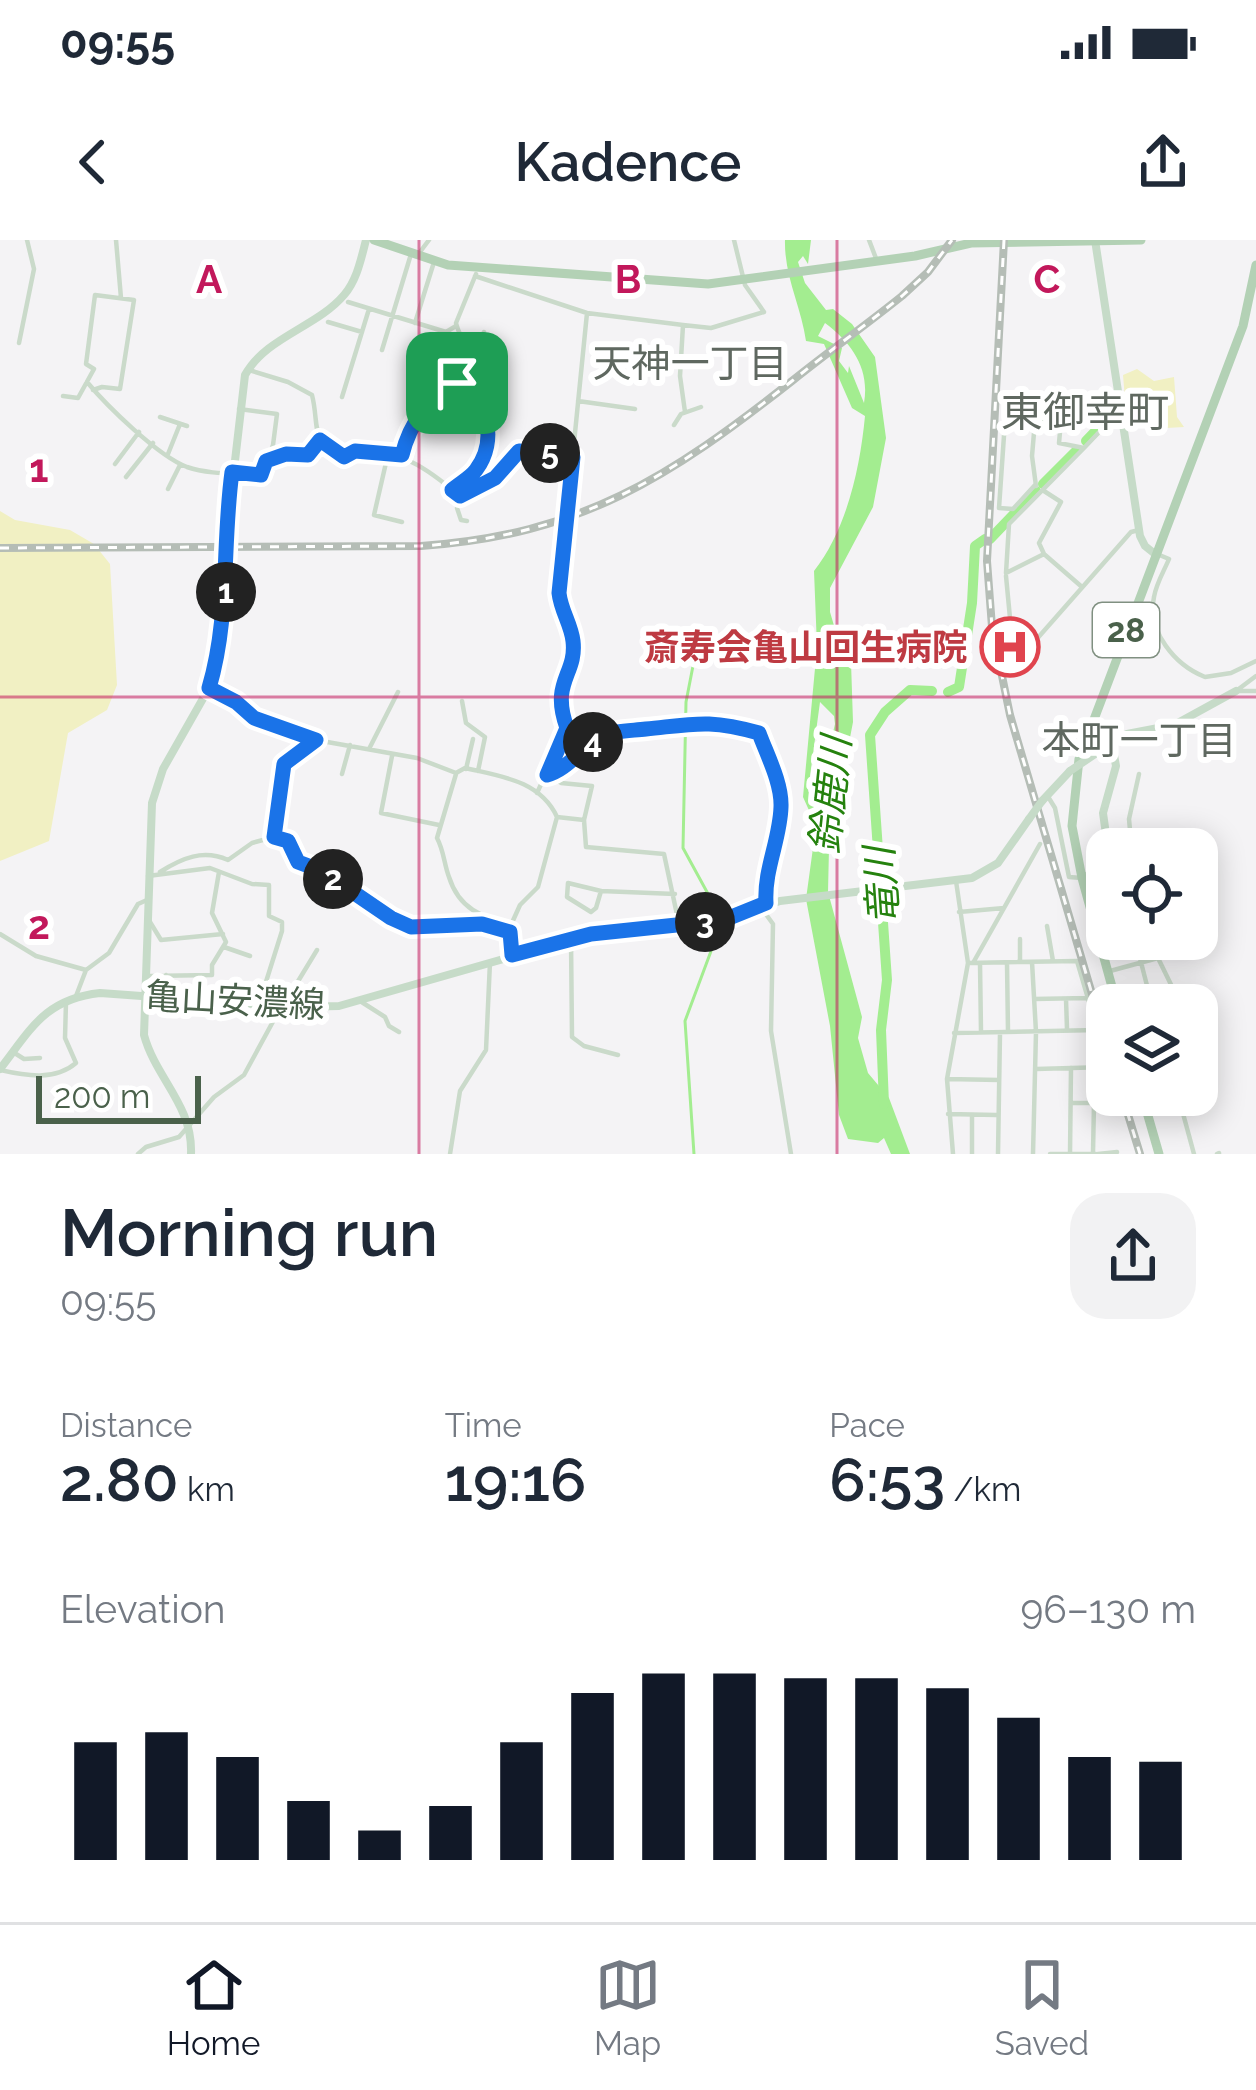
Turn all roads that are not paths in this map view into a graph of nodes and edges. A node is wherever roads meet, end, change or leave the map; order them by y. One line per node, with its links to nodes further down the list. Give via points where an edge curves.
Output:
1 (27, 240): 27 (street, via 34,269)
2 (116, 240): 16 (street)
3 (370, 240): 10 (main road); 30 (main road, via 346,292)
4 (429, 240): 10 (street)
5 (734, 240): 15 (street)
6 (869, 240): 12 (street)
7 (1141, 240): 9 (main road)
8 (1013, 241): 9 (main road); 12 (main road)
9 (1095, 241): 39 (main road)
10 (414, 255): 11 (main road); 20 (street)
11 (434, 262): 14 (main road); 22 (street)
12 (875, 262): 15 (main road)
13 (1256, 265): 67 (main road, 28, via 1243,326)
14 (477, 272): 15 (main road); 19 (street); 24 (street)
15 (747, 280): 23 (street, via 764,312 711,328)
16 (121, 298): 31 (street, via 95,295); 33 (street, via 134,300 121,389)
17 (348, 302): 18 (street)
18 (369, 309): 20 (street); 25 (street)
19 (586, 313): 23 (street); 36 (street)
20 (393, 316): 22 (street); 28 (street)
21 (328, 322): 25 (street)
22 (415, 323): 24 (street, via 446,332)
23 (683, 325): 41 (street)
24 (456, 326): 29 (street)
25 (362, 332): 35 (street)
26 (484, 332): 29 (street)
27 (20, 343)
28 (382, 350)
29 (466, 351): 32 (street)
30 (248, 369): 38 (main road); 46 (street, via 312,395)
31 (87, 382): 33 (street); 34 (street, via 77,398)
32 (457, 383): 51 (street, via 421,413); 60 (street, via 480,400 489,431 479,467)
33 (93, 390): 45 (street)
34 (63, 396)
35 (342, 398)
36 (578, 400): 40 (street); 52 (street)
37 (700, 407): 41 (street)
38 (239, 409): 53 (street, via 277,414); 56 (main road)
39 (1121, 409): 48 (street); 65 (main road)
40 (635, 410)
41 (685, 412): 44 (street)
42 (160, 417): 49 (street, via 183,425)
43 (1035, 421): 48 (street, via 1061,421 1059,443); 58 (street); 58 (street, via 1005,421 999,508 1013,509)
44 (674, 425)
45 (139, 432): 47 (street); 54 (street)
46 (320, 440): 50 (street, via 344,457); 53 (street, via 308,455)
47 (153, 442): 49 (street); 57 (street)
48 (1084, 448): 61 (street)
49 (168, 454): 55 (street)
50 (388, 454): 51 (street); 64 (street, via 374,514)
51 (402, 455): 60 (street)
52 (573, 457): 62 (street, via 519,451 495,478); 88 (street, via 559,593 573,639 560,691 567,728)
53 (266, 461): 56 (street, via 261,475)
54 (115, 464)
55 (181, 465): 56 (street); 59 (street)
56 (232, 472): 72 (main road, bridge, via 224,620)
57 (126, 477)
58 (1035, 485): 61 (street)
59 (168, 489)
60 (452, 490): 62 (street)
61 (1042, 491): 66 (street, via 1060,502 1039,543); 68 (street, via 1006,529)
62 (460, 496): 63 (street)
63 (467, 521)
64 (402, 522)
65 (1139, 530): 67 (main road); 69 (street)
66 (1044, 554): 68 (street); 69 (street)
67 (1155, 554): 70 (street, via 1169,559 1153,603 1172,655 1205,677); 101 (main road, 28, via 1079,759 1072,826)
68 (1006, 574): 69 (street, via 1010,618 1026,649)
69 (1082, 587)
70 (1256, 662)
71 (1256, 676): 73 (street)
72 (209, 688): 78 (street, via 254,718); 99 (main road, via 158,781 149,824)
73 (1236, 691): 74 (street); 79 (main road, 亀山安濃線, via 1174,725)
74 (1256, 691)
75 (398, 692): 81 (street)
76 (462, 701): 84 (street, via 466,723 485,738)
77 (472, 739): 83 (street)
78 (316, 740): 80 (street); 96 (street, via 284,764)
79 (1112, 743): 90 (main road, 亀山安濃線, bridge); 94 (main road)
80 (350, 745): 81 (street); 87 (street)
81 (369, 749): 82 (street)
82 (392, 757): 85 (street); 93 (street, via 381,813)
83 (466, 769): 84 (street); 85 (street)
84 (478, 771): 89 (street, via 514,778)
85 (456, 772): 93 (street)
86 (1138, 773): 95 (street)
87 (342, 774)
88 (548, 776): 89 (street); 92 (street, via 592,786); 107 (street, via 604,736 685,722 759,733 782,806)
89 (537, 793): 91 (street)
90 (1044, 798): 101 (street, via 1055,808 1069,878); 102 (main road, 亀山安濃線, bridge, via 994,867)
91 (557, 817): 92 (street); 113 (street, via 538,887)
92 (584, 820): 105 (street, via 586,847 664,854)
93 (439, 825): 113 (street, via 449,879 466,907)
94 (1104, 828)
95 (1130, 828)
96 (274, 837): 99 (street, via 228,860 197,855); 113 (street, via 288,841 298,862 397,922)
97 (1040, 844): 108 (street)
98 (220, 872): 99 (street); 115 (street, via 212,913); 146 (street, via 269,885 269,916 282,922)
99 (152, 875): 106 (main road)
100 (1086, 877): 101 (main road)
101 (1082, 878): 104 (main road, 28)
102 (954, 881): 107 (main road, 亀山安濃線); 109 (street)
103 (601, 891): 103 (street, via 568,883 567,897 591,912); 105 (street)
104 (1086, 892)
105 (675, 894): 111 (street)
106 (147, 900): 110 (main road); 131 (street, via 104,960)
107 (763, 904): 111 (main road, 亀山安濃線, via 724,920); 177 (street, via 773,924 771,1031)
108 (1004, 908): 109 (street); 128 (street)
109 (959, 912): 128 (street)
110 (146, 918): 115 (street, via 161,940); 139 (main road)
111 (679, 924): 116 (main road, 亀山安濃線)
112 (1046, 926): 124 (street)
113 (511, 928): 120 (street)
114 (0, 934): 131 (street, via 31,954)
115 (223, 934): 118 (street)
116 (571, 939): 120 (main road, 亀山安濃線); 156 (street, via 572,1037)
117 (1020, 939): 126 (street)
118 (224, 946): 121 (street); 133 (street, via 212,975)
119 (317, 950): 147 (street)
120 (512, 955): 125 (main road, 亀山安濃線)
121 (250, 956)
122 (1105, 960): 132 (main road, 28)
123 (1140, 960): 130 (street)
124 (1053, 961): 127 (street); 138 (street, via 1077,961)
125 (490, 962): 145 (main road, 亀山安濃線); 176 (street, via 486,1050 460,1091)
126 (1020, 962): 127 (street); 129 (street)
127 (1032, 962): 144 (street)
128 (974, 963): 129 (street); 151 (street); 153 (street)
129 (1007, 963): 154 (street)
130 (1141, 963): 132 (street); 136 (street); 137 (street, via 1158,958)
131 (86, 970): 141 (street)
132 (1108, 971): 135 (main road, 28)
133 (166, 975): 134 (street); 140 (street)
134 (149, 976)
135 (1112, 984)
136 (1146, 984)
137 (1171, 984)
138 (1086, 994)
139 (144, 995): 140 (main road, 亀山安濃線); 141 (main road, 亀山安濃線); 172 (main road, via 148,1050)
140 (160, 997): 146 (main road, 亀山安濃線)
141 (71, 998): 155 (main road, via 40,1017); 161 (street, via 64,1038 76,1063 32,1077)
142 (1066, 998): 143 (street); 144 (street); 149 (street)
143 (1086, 998)
144 (1034, 999): 152 (street)
145 (360, 1000): 147 (main road, 亀山安濃線); 150 (street)
146 (259, 1004): 147 (main road, 亀山安濃線)
147 (282, 1005): 172 (street, via 244,1075)
148 (1086, 1030): 149 (street)
149 (1067, 1031): 152 (street)
150 (399, 1032)
151 (981, 1032): 153 (street); 154 (street)
152 (1036, 1032): 154 (street); 160 (street)
153 (954, 1033): 162 (street)
154 (1004, 1033): 163 (street)
155 (13, 1052): 157 (street); 161 (main road)
156 (618, 1055)
157 (40, 1058)
158 (1086, 1067): 159 (street)
159 (1071, 1068): 160 (street); 164 (street)
160 (1036, 1069): 181 (street)
161 (0, 1070)
162 (947, 1079): 163 (street); 166 (street)
163 (999, 1080): 167 (street)
164 (1071, 1102): 165 (street); 183 (street)
165 (1086, 1103)
166 (948, 1114): 168 (street); 178 (street)
167 (998, 1114): 168 (street); 180 (street)
168 (972, 1115): 179 (street)
169 (1095, 1116): 184 (street)
170 (1148, 1116): 185 (main road)
171 (1183, 1116): 186 (street)
172 (190, 1126): 174 (street); 175 (main road)
173 (1118, 1152): 184 (street)
174 (142, 1153)
175 (191, 1154)
176 (450, 1154)
177 (791, 1154)
178 (953, 1154)
179 (972, 1154)
180 (998, 1154)
181 (1033, 1154)
182 (1050, 1154): 183 (street)
183 (1070, 1154): 184 (street)
184 (1096, 1154)
185 (1159, 1154)
186 (1194, 1154)

